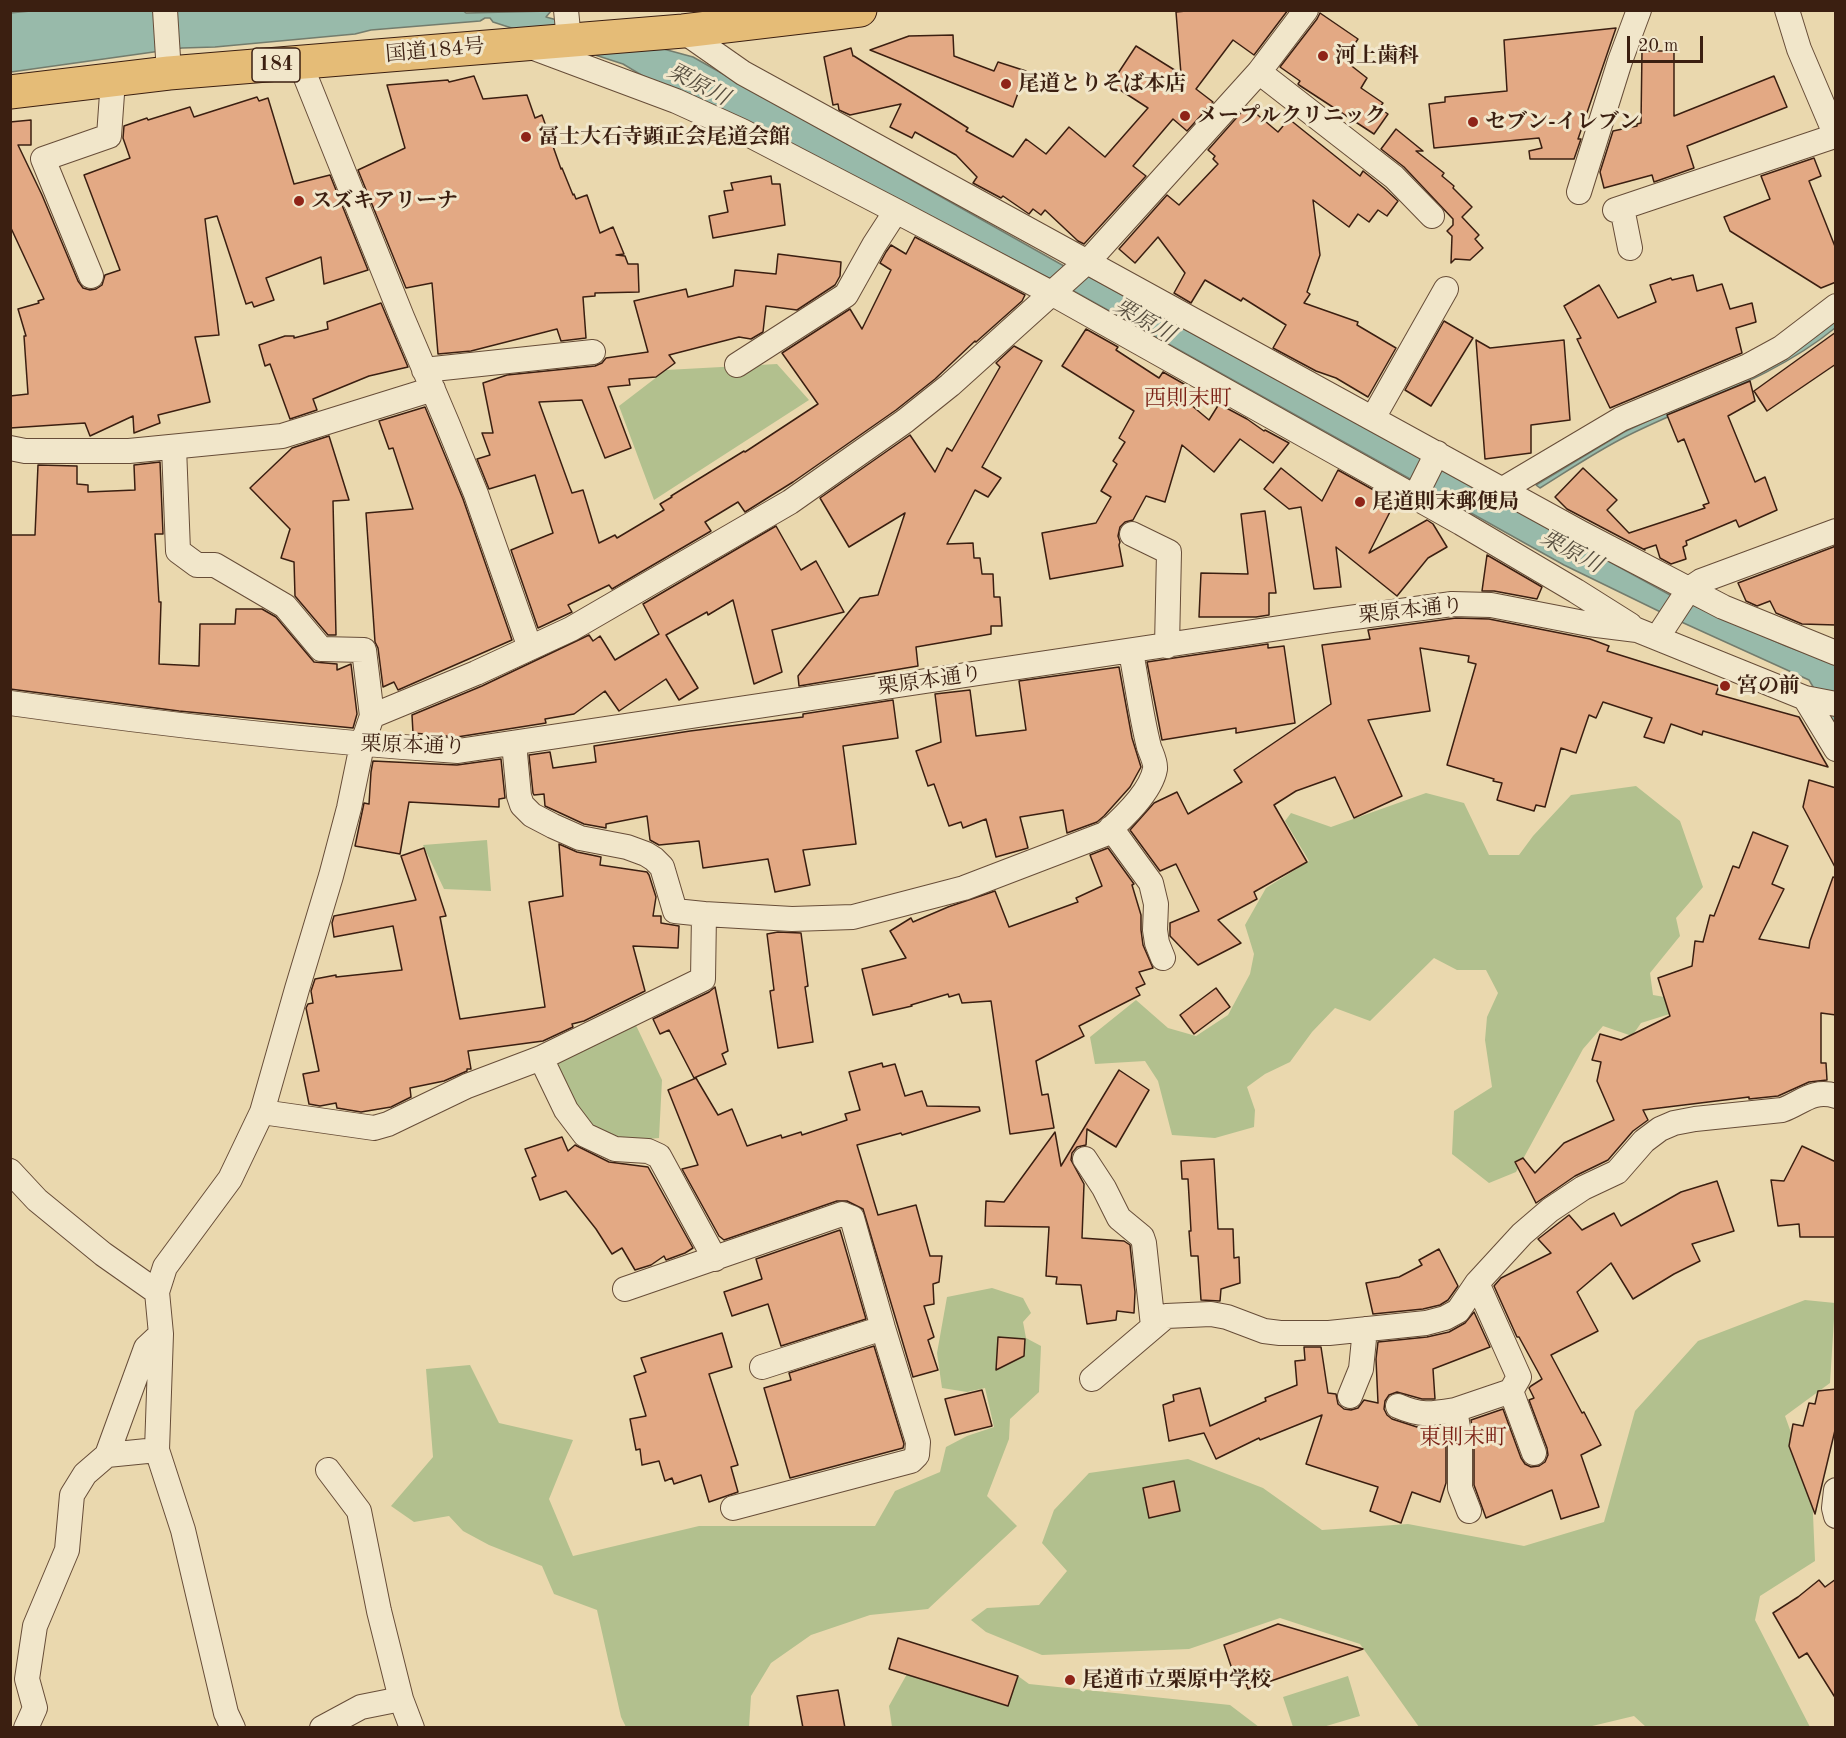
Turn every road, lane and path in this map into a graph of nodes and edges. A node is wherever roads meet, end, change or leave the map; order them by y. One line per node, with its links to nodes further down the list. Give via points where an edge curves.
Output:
1 (165, 10): 9 (street)
2 (860, 10): 7 (highway, 国道184号 / 184)
3 (1306, 10): 10 (street)
4 (1639, 10): 14 (street)
5 (1787, 10): 13 (street)
6 (554, 31): 7 (highway, 国道184号 / 184); 8 (highway, 国道184号 / 184); 15 (street, via 546,54 676,101)
7 (683, 31): 18 (street, via 743,74)
8 (300, 63): 9 (highway, 国道184号 / 184); 25 (street)
9 (168, 65): 11 (highway, 国道184号 / 184)
10 (1259, 72): 16 (street, via 1394,177); 18 (street)
11 (113, 80): 12 (highway, 国道184号 / 184); 19 (street, via 109,136 43,159)
12 (10, 92)
13 (1835, 136): 17 (street, via 1618,209)
14 (1579, 192)
15 (896, 211): 21 (street); 24 (street, via 846,295)
16 (1432, 216)
17 (1630, 248)
18 (1083, 264): 21 (street); 26 (street)
19 (91, 276)
20 (1446, 289): 26 (street)
21 (1055, 291): 31 (street); 37 (street, via 905,421 790,502 571,629)
22 (1836, 306): 30 (street, via 1781,348 1749,366 1621,419)
23 (593, 352): 25 (street)
24 (737, 365)
25 (428, 380): 27 (street, via 282,436); 37 (street, via 476,495)
26 (1373, 418): 29 (street)
27 (174, 447): 28 (street, via 129,451); 42 (street, via 178,551 197,565 215,565 285,606 321,650 364,650)
28 (10, 448)
29 (1436, 457): 30 (street); 31 (street)
30 (1503, 489): 34 (street)
31 (1416, 493): 35 (street, via 1567,585)
32 (1836, 531): 34 (street, via 1701,581)
33 (1132, 534): 36 (street, via 1169,552)
34 (1686, 593): 35 (street); 39 (street)
35 (1654, 629): 36 (street, 栗原本通り, via 1589,624 1491,605 1452,604); 40 (street, 栗原本通り)
36 (1167, 646): 38 (street, 栗原本通り)
37 (530, 648): 42 (street)
38 (1131, 652): 43 (street, 栗原本通り); 46 (street, via 1155,767 1137,801)
39 (1836, 653)
40 (1819, 701): 45 (street)
41 (10, 703): 44 (street, 栗原本通り)
42 (372, 716): 44 (street)
43 (514, 743): 44 (street, 栗原本通り, via 458,751); 47 (street, via 519,796 532,815 580,838 646,854 662,867 675,911)
44 (362, 745): 51 (street, via 331,876)
45 (1836, 749)
46 (1111, 828): 47 (street, via 1105,834 964,888 853,916 792,919); 48 (street, via 1151,883 1157,943)
47 (704, 914): 49 (street, via 703,979)
48 (1163, 958)
49 (541, 1058): 51 (street, via 374,1128); 54 (street, via 566,1110 585,1135 615,1149 648,1151 659,1156)
50 (1836, 1096): 55 (street, via 1814,1095 1782,1110 1695,1119 1660,1129 1617,1172 1550,1210)
51 (262, 1112): 57 (street, via 230,1179 165,1267)
52 (1085, 1159): 58 (street, via 1119,1218 1142,1237)
53 (10, 1171): 57 (street, via 37,1200)
54 (715, 1258): 56 (street); 59 (street, via 842,1214 852,1218)
55 (1477, 1283): 60 (street, via 1458,1311 1445,1318); 64 (street, via 1519,1377)
56 (625, 1289)
57 (157, 1292): 61 (street)
58 (1153, 1326): 60 (street, via 1166,1316 1211,1314 1280,1333); 63 (street)
59 (883, 1328): 62 (street); 73 (street, via 918,1442 917,1455 911,1461)
60 (1365, 1329): 65 (street, via 1361,1369)
61 (161, 1334): 68 (street); 70 (street, via 146,1348)
62 (762, 1367)
63 (1092, 1379)
64 (1511, 1391): 67 (street); 69 (street)
65 (1350, 1396)
66 (1398, 1407): 67 (street, via 1428,1414)
67 (1455, 1410): 74 (street, via 1460,1439 1460,1488)
68 (157, 1450): 70 (street); 79 (street, via 183,1530 226,1713)
69 (1534, 1453)
70 (107, 1455): 76 (street, via 85,1474 72,1495 68,1550 35,1626)
71 (328, 1470): 77 (street, via 359,1511)
72 (1836, 1490): 75 (street)
73 (733, 1508)
74 (1469, 1511)
75 (1836, 1516)
76 (19, 1678): 78 (street, via 35,1708)
77 (401, 1699): 80 (street, via 361,1707); 81 (street)
78 (26, 1728)
79 (233, 1728)
80 (322, 1728)
81 (412, 1728)

